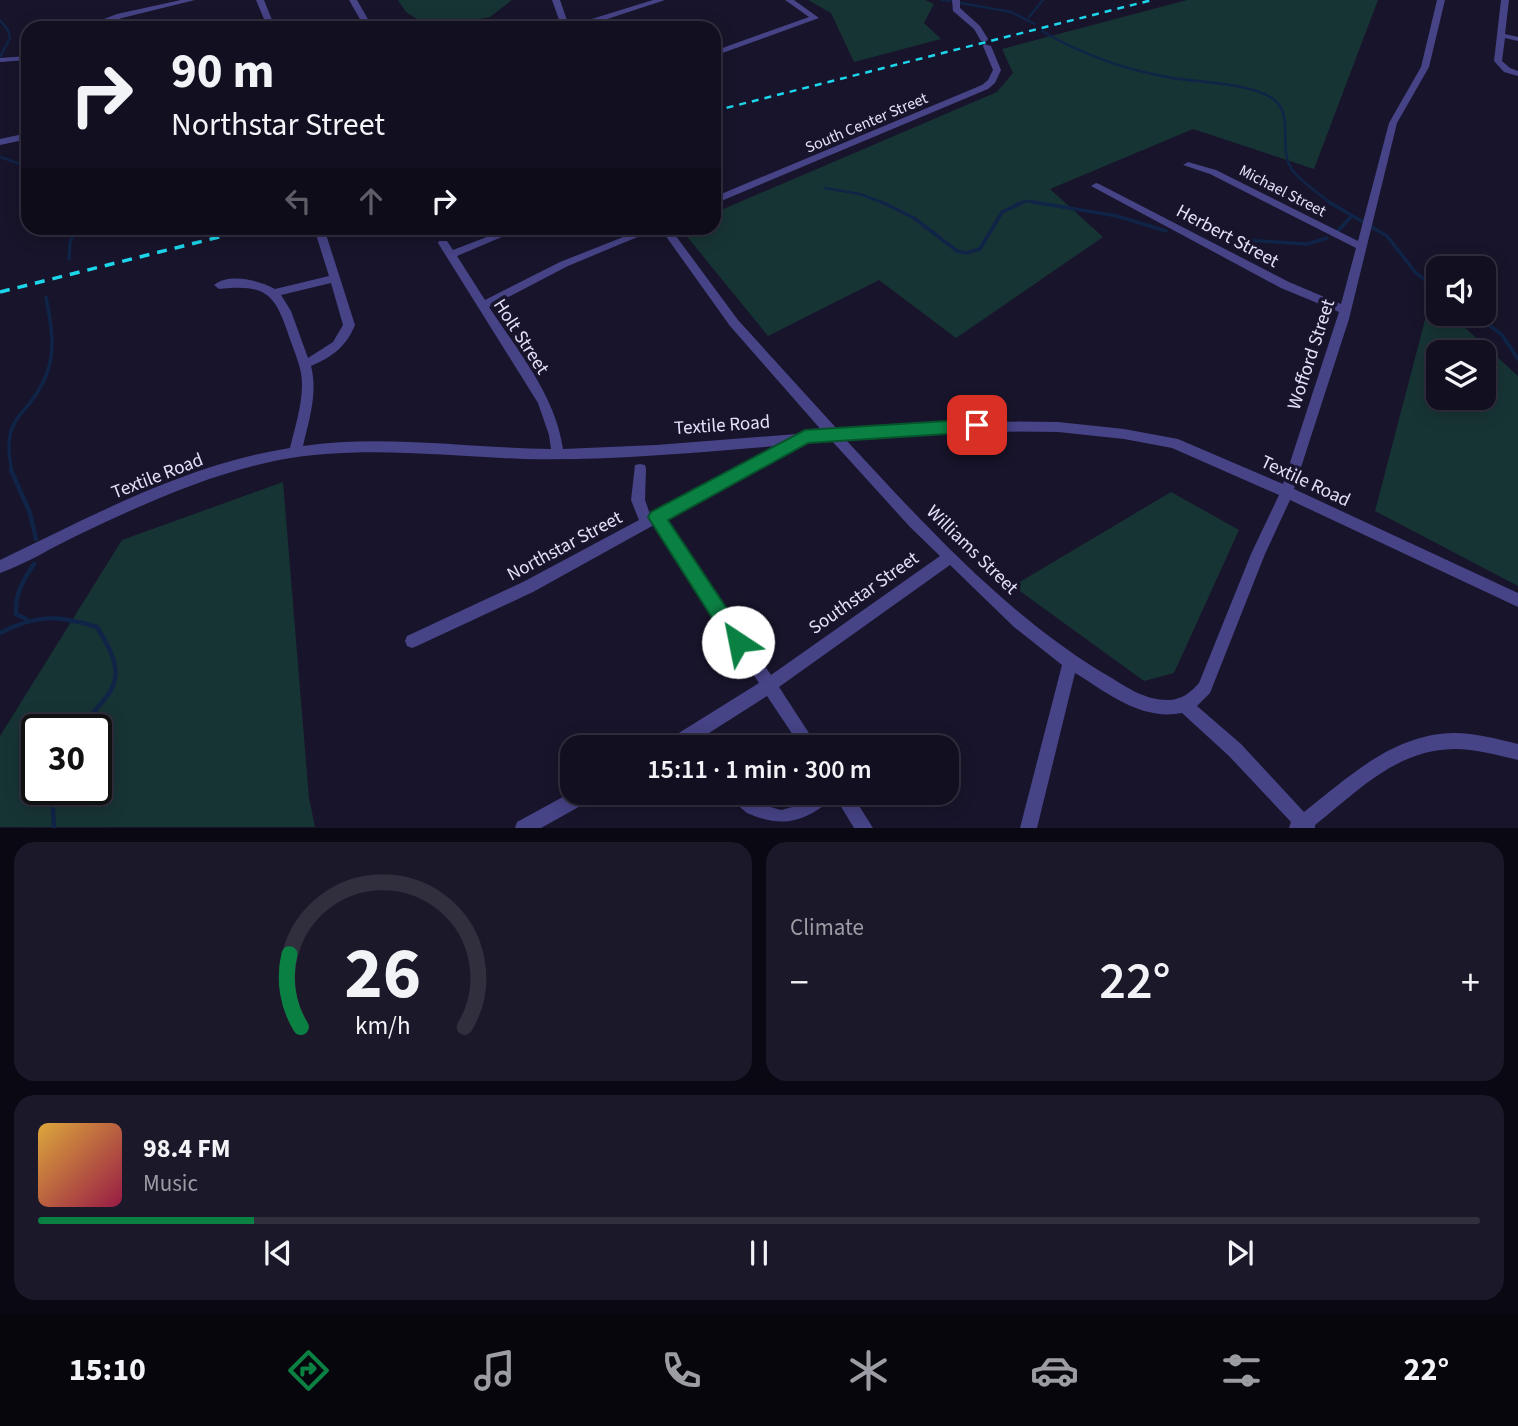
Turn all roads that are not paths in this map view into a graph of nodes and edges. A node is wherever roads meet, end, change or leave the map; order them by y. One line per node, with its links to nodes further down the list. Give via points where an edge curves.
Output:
1 (191, 0): 10 (street)
2 (261, 0): 11 (street)
3 (353, 0): 12 (street)
4 (556, 0): 13 (street)
5 (661, 0): 14 (street)
6 (789, 0): 17 (street, via 815,18)
7 (956, 0): 25 (street, South Center Street, via 957,9 986,43 997,66 992,81 976,92)
8 (1441, 0): 31 (street, Wofford Street, via 1424,66 1393,123)
9 (1505, 0): 15 (street)
10 (102, 21)
11 (265, 21)
12 (364, 21)
13 (564, 21)
14 (594, 21)
15 (1500, 35): 16 (street); 20 (street, via 1498,61)
16 (1518, 39)
17 (721, 52)
18 (21, 58): 19 (street)
19 (0, 60)
20 (1518, 74)
21 (21, 138): 22 (street)
22 (0, 142)
23 (1188, 165): 31 (street, Michael Street, via 1213,172)
24 (1096, 186): 37 (street, Herbert Street, via 1285,285)
25 (721, 198)
26 (321, 235): 33 (street)
27 (500, 235): 32 (street)
28 (636, 235): 36 (street, via 564,264)
29 (670, 235): 39 (street, Williams Street, via 734,323)
30 (443, 243): 32 (street, Holt Street)
31 (1362, 247): 37 (street, Wofford Street)
32 (450, 255): 36 (street, Holt Street)
33 (336, 278): 35 (street); 38 (street, via 347,332 327,355)
34 (219, 285): 35 (street, via 249,284)
35 (275, 293): 38 (street)
36 (482, 306): 42 (street, Holt Street, via 544,402)
37 (1345, 310): 44 (street, Wofford Street)
38 (304, 363): 41 (street, via 308,389)
39 (834, 435): 40 (street, Textile Road); 44 (street, Textile Road, via 977,425 1124,434 1174,443); 46 (street, Williams Street)
40 (805, 437): 42 (street, Textile Road); 45 (street, Northstar Street)
41 (295, 452): 42 (street, Textile Road, via 388,448); 47 (street, Textile Road, via 154,495)
42 (558, 454)
43 (640, 470): 45 (street, via 638,500)
44 (1287, 492): 48 (street, Textile Road); 52 (street, Wofford Street, via 1205,688)
45 (652, 520): 49 (street, Northstar Street, via 528,587); 51 (street)
46 (949, 558): 50 (street, Williams Street); 51 (street, Southstar Street)
47 (0, 567)
48 (1518, 600)
49 (412, 641)
50 (1070, 662): 52 (street, Williams Street, via 1139,703 1168,708); 63 (street)
51 (768, 685): 53 (street, Southstar Street); 54 (street)
52 (1184, 705): 60 (street, via 1235,750)
53 (706, 735)
54 (802, 735)
55 (1518, 752): 60 (street, via 1453,741 1414,746 1391,755)
56 (565, 805): 61 (street)
57 (750, 805): 58 (street, via 775,824 786,824)
58 (812, 805)
59 (849, 805): 62 (street)
60 (1302, 826)
61 (523, 828)
62 (865, 828)
63 (1028, 828)

